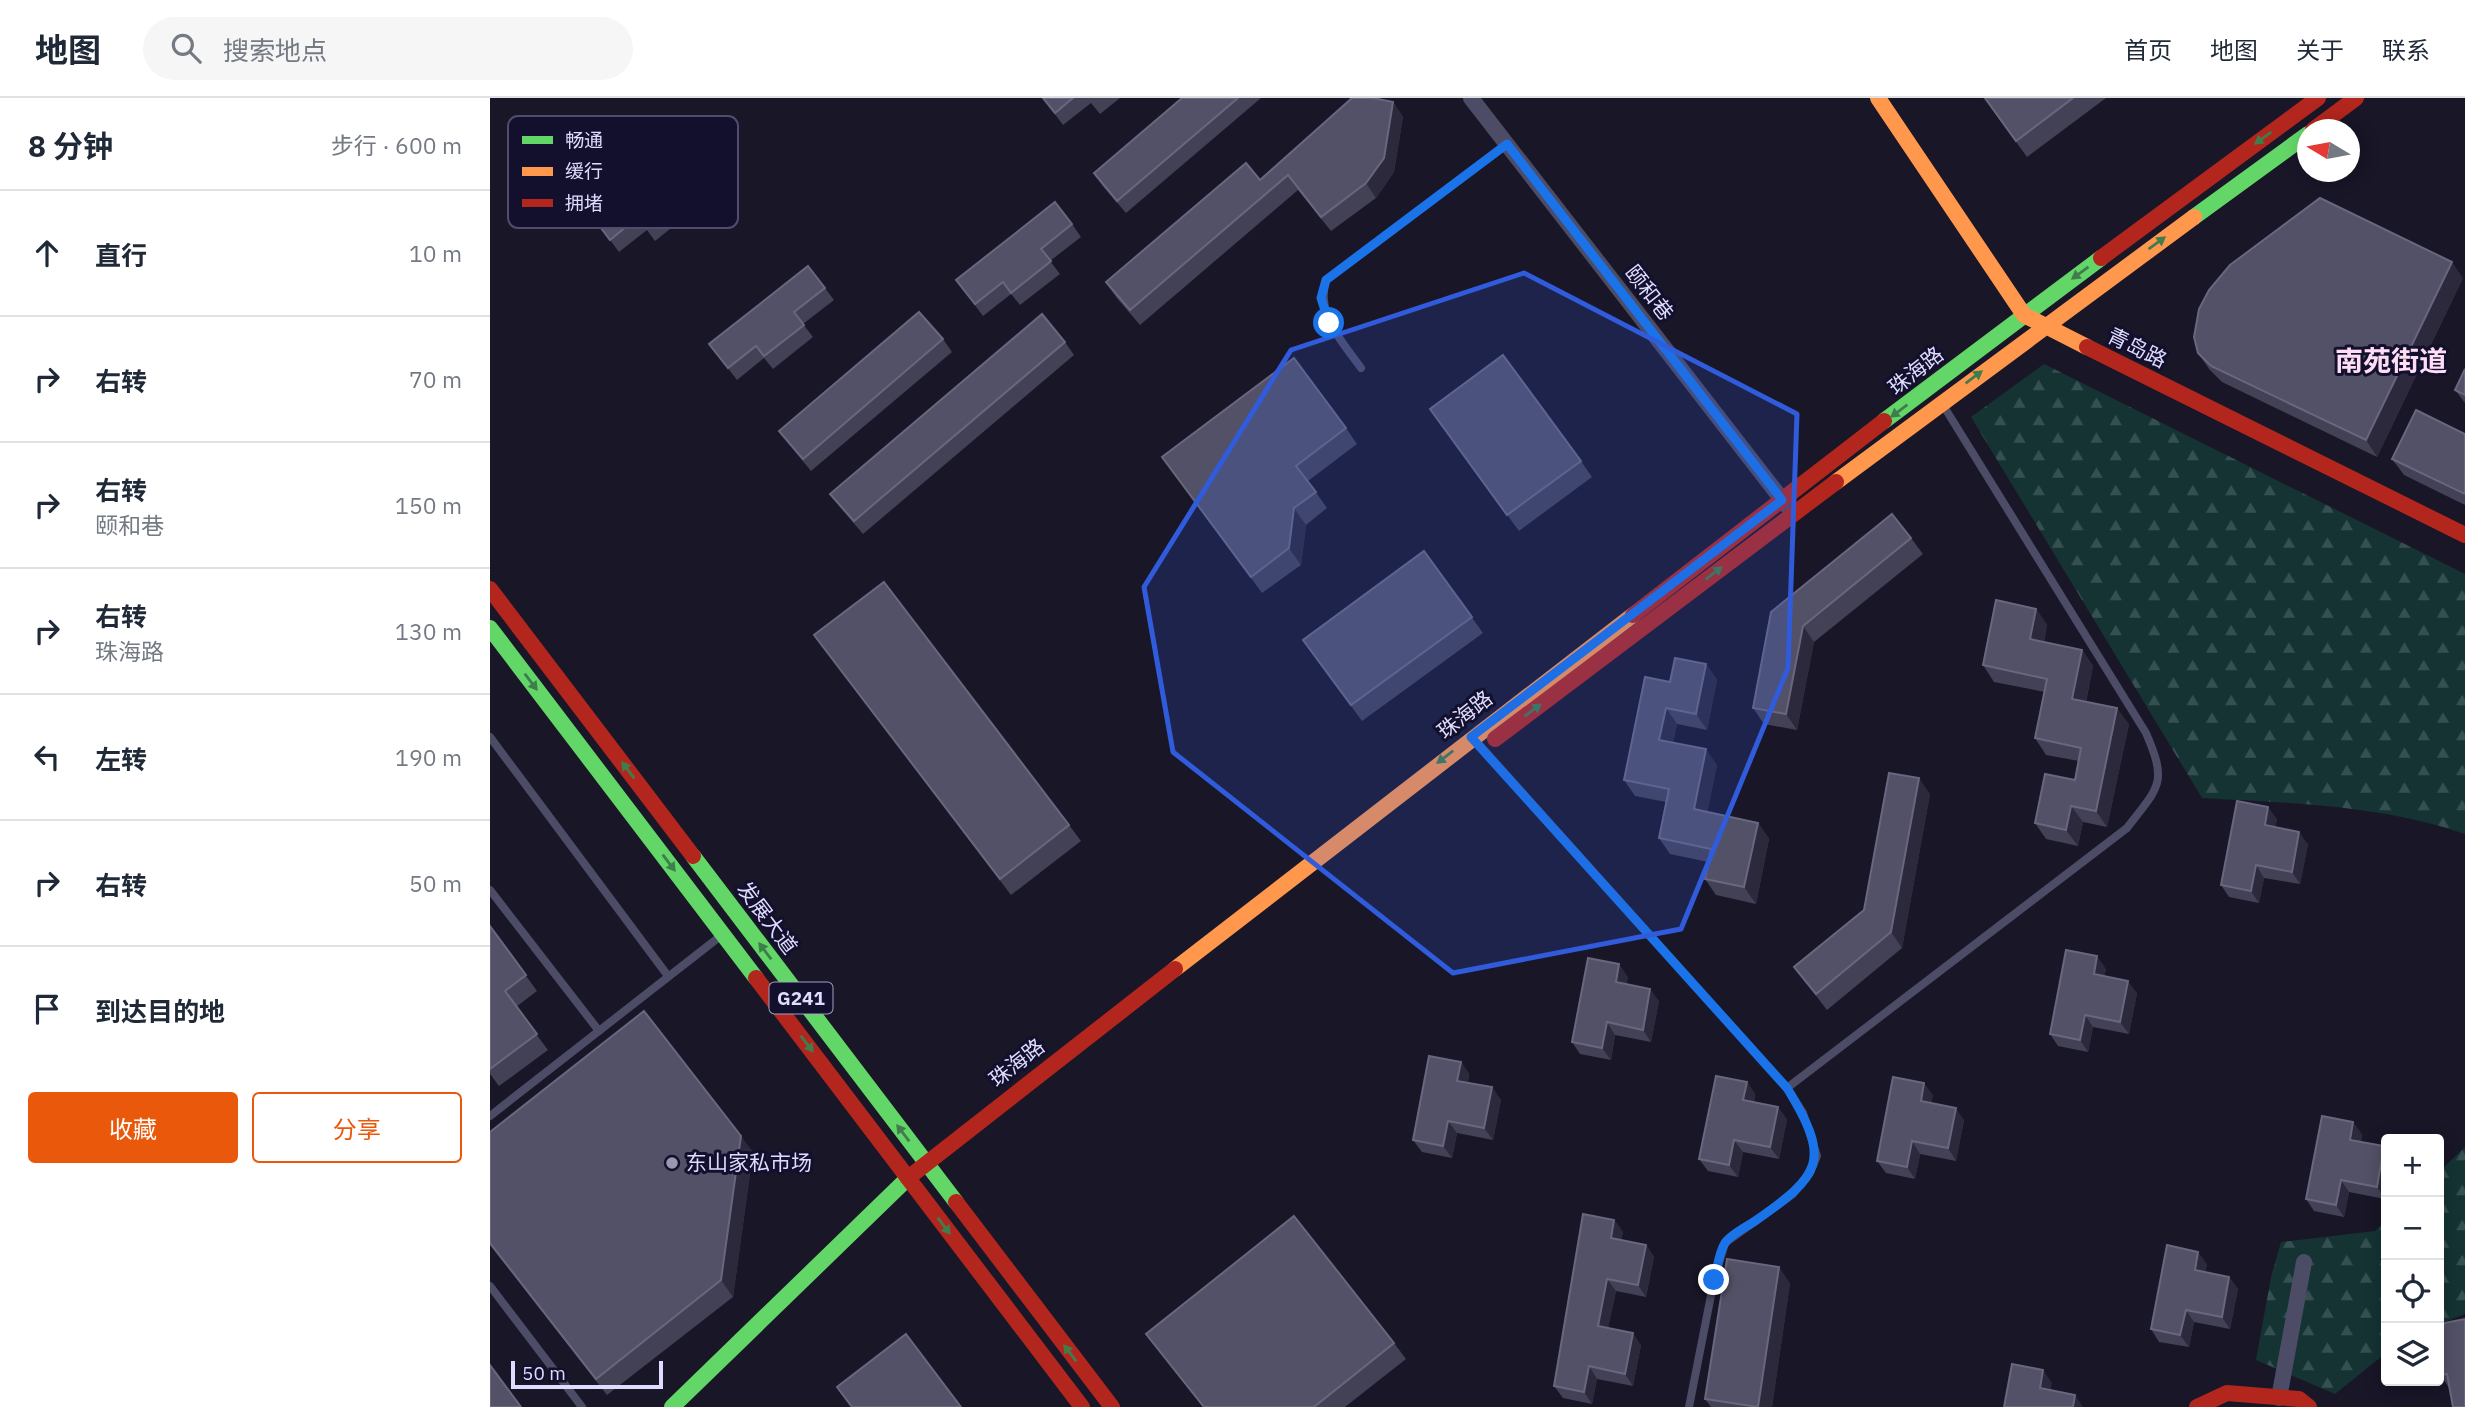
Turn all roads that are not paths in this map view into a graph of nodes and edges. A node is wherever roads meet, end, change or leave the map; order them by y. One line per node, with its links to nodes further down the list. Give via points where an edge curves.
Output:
1 (1471, 98): 7 (street, 颐和巷)
2 (1878, 98): 8 (main road, 青岛路)
3 (2318, 98): 8 (main road, 珠海路, one-way to 8)
4 (2356, 98): 5 (main road)
5 (2328, 119)
6 (2297, 142): 9 (main road, 珠海路, one-way to 6)
7 (1507, 144): 10 (lane, via 1326,280 1321,298 1329,323); 13 (street, 颐和巷)
8 (2024, 315): 9 (main road, 青岛路); 11 (main road, 珠海路)
9 (2044, 325): 12 (main road, 珠海路, one-way to 9); 15 (main road, 青岛路)
10 (1361, 368)
11 (1932, 386): 12 (lane); 13 (main road, 珠海路, one-way to 13)
12 (1941, 402): 14 (main road, 珠海路); 24 (lane, via 2146,733 2160,766 2155,792 2127,828)
13 (1782, 500): 14 (street, 颐和巷); 19 (main road, 珠海路)
14 (1793, 514): 19 (main road, 珠海路, one-way to 14)
15 (2465, 535)
16 (490, 589): 26 (main road, 发展大道 / G241, one-way to 16)
17 (490, 628): 21 (main road, G241, one-way to 21)
18 (490, 737): 22 (lane)
19 (1477, 742): 24 (lane); 26 (main road, 珠海路)
20 (490, 890): 23 (lane)
21 (723, 934): 22 (lane); 27 (main road, G241, one-way to 27)
22 (668, 976): 23 (lane)
23 (599, 1031): 25 (lane)
24 (1787, 1088): 36 (lane, via 1803,1114 1816,1156 1793,1194 1725,1243)
25 (490, 1116)
26 (928, 1166): 27 (main road, 珠海路); 35 (main road, 发展大道 / G241, one-way to 26)
27 (911, 1181): 32 (main road, 珠海路); 33 (main road, 珠海路); 34 (main road, G241, one-way to 34)
28 (2304, 1262): 30 (street)
29 (490, 1286): 31 (lane)
30 (2279, 1398): 37 (main road, via 2227,1393); 38 (main road, via 2299,1399)
31 (582, 1407)
32 (672, 1407)
33 (687, 1407)
34 (1082, 1407)
35 (1112, 1407)
36 (1689, 1407)
37 (2197, 1407)
38 (2309, 1407)

